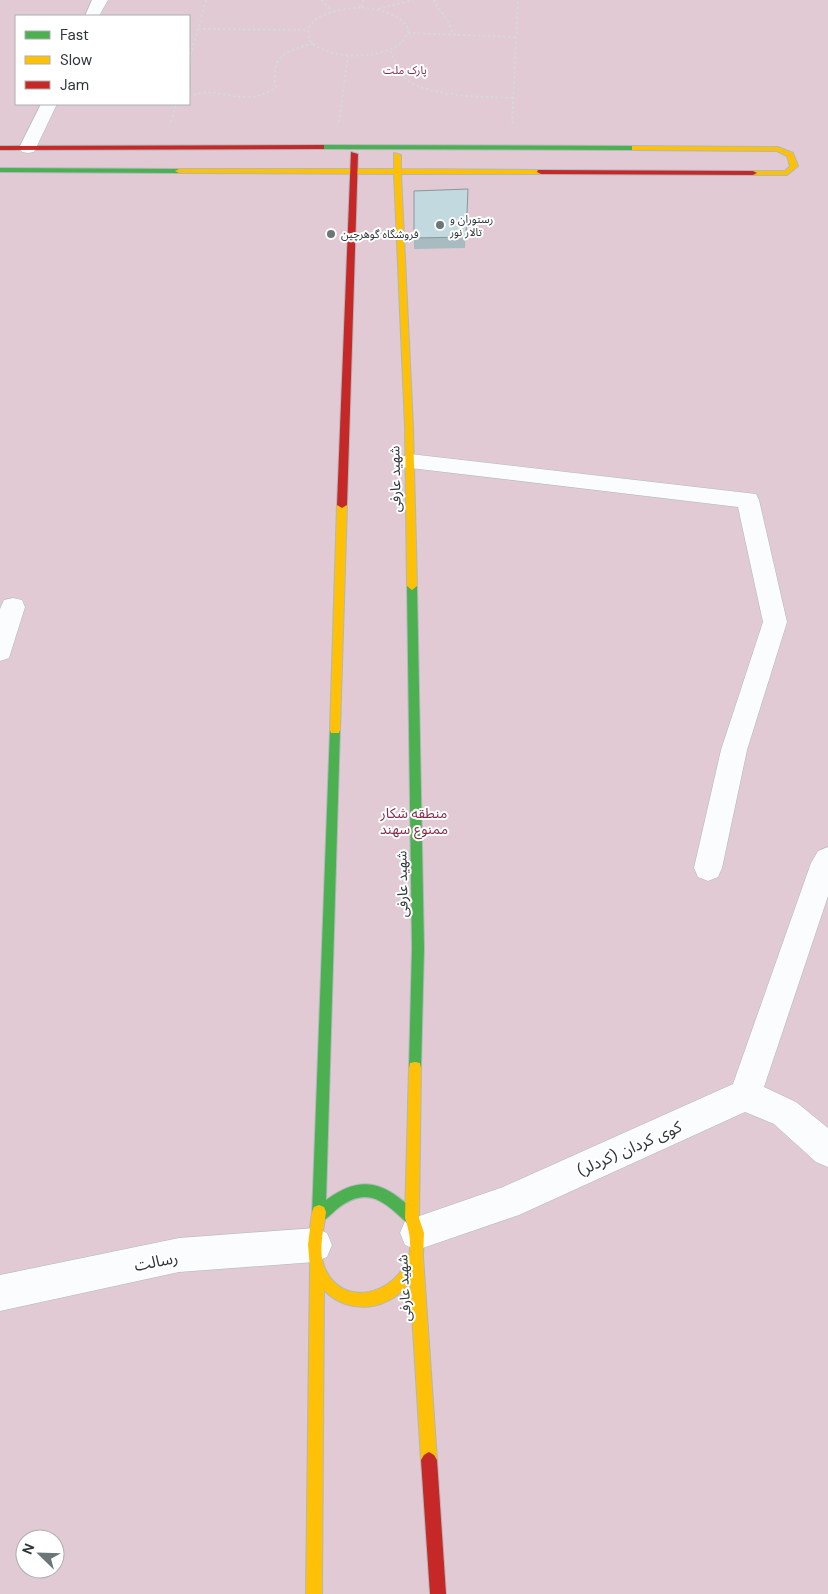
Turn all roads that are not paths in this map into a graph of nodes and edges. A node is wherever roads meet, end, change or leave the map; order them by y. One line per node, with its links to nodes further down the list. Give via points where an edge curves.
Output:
1 (100, 0): 2 (street)
2 (92, 15)
3 (49, 105): 9 (street)
4 (303, 146): 5 (street); 9 (street); 11 (street, via 324,158 320,164)
5 (354, 146): 6 (street); 12 (street)
6 (397, 146): 7 (street); 13 (street, شهید عارفی)
7 (440, 146): 14 (street, via 424,154 424,162); 14 (street, via 778,149 790,155 794,166 787,173)
8 (0, 148): 9 (street)
9 (28, 148)
10 (0, 170): 11 (street)
11 (297, 172): 12 (street)
12 (352, 172): 13 (street); 23 (street)
13 (397, 172): 14 (street); 15 (street, شهید عارفی)
14 (444, 172)
15 (410, 462): 19 (street, via 748,500 775,622 734,750); 22 (street, شهید عارفی, via 418,948)
16 (13, 607): 17 (street)
17 (0, 651)
18 (828, 860): 20 (street)
19 (708, 868)
20 (745, 1095): 21 (street, via 785,1112); 22 (street, کوی کردان (کردلر), via 507,1203)
21 (828, 1150)
22 (415, 1236): 23 (street, via 390,1196 376,1190 361,1190 346,1193 333,1201); 23 (street, via 408,1272 397,1287 382,1297 365,1301 348,1299 330,1288); 26 (street, شهید عارفی)
23 (317, 1243): 24 (street, رسالت, via 179,1255); 25 (street)
24 (0, 1293)
25 (314, 1594)
26 (438, 1594)

